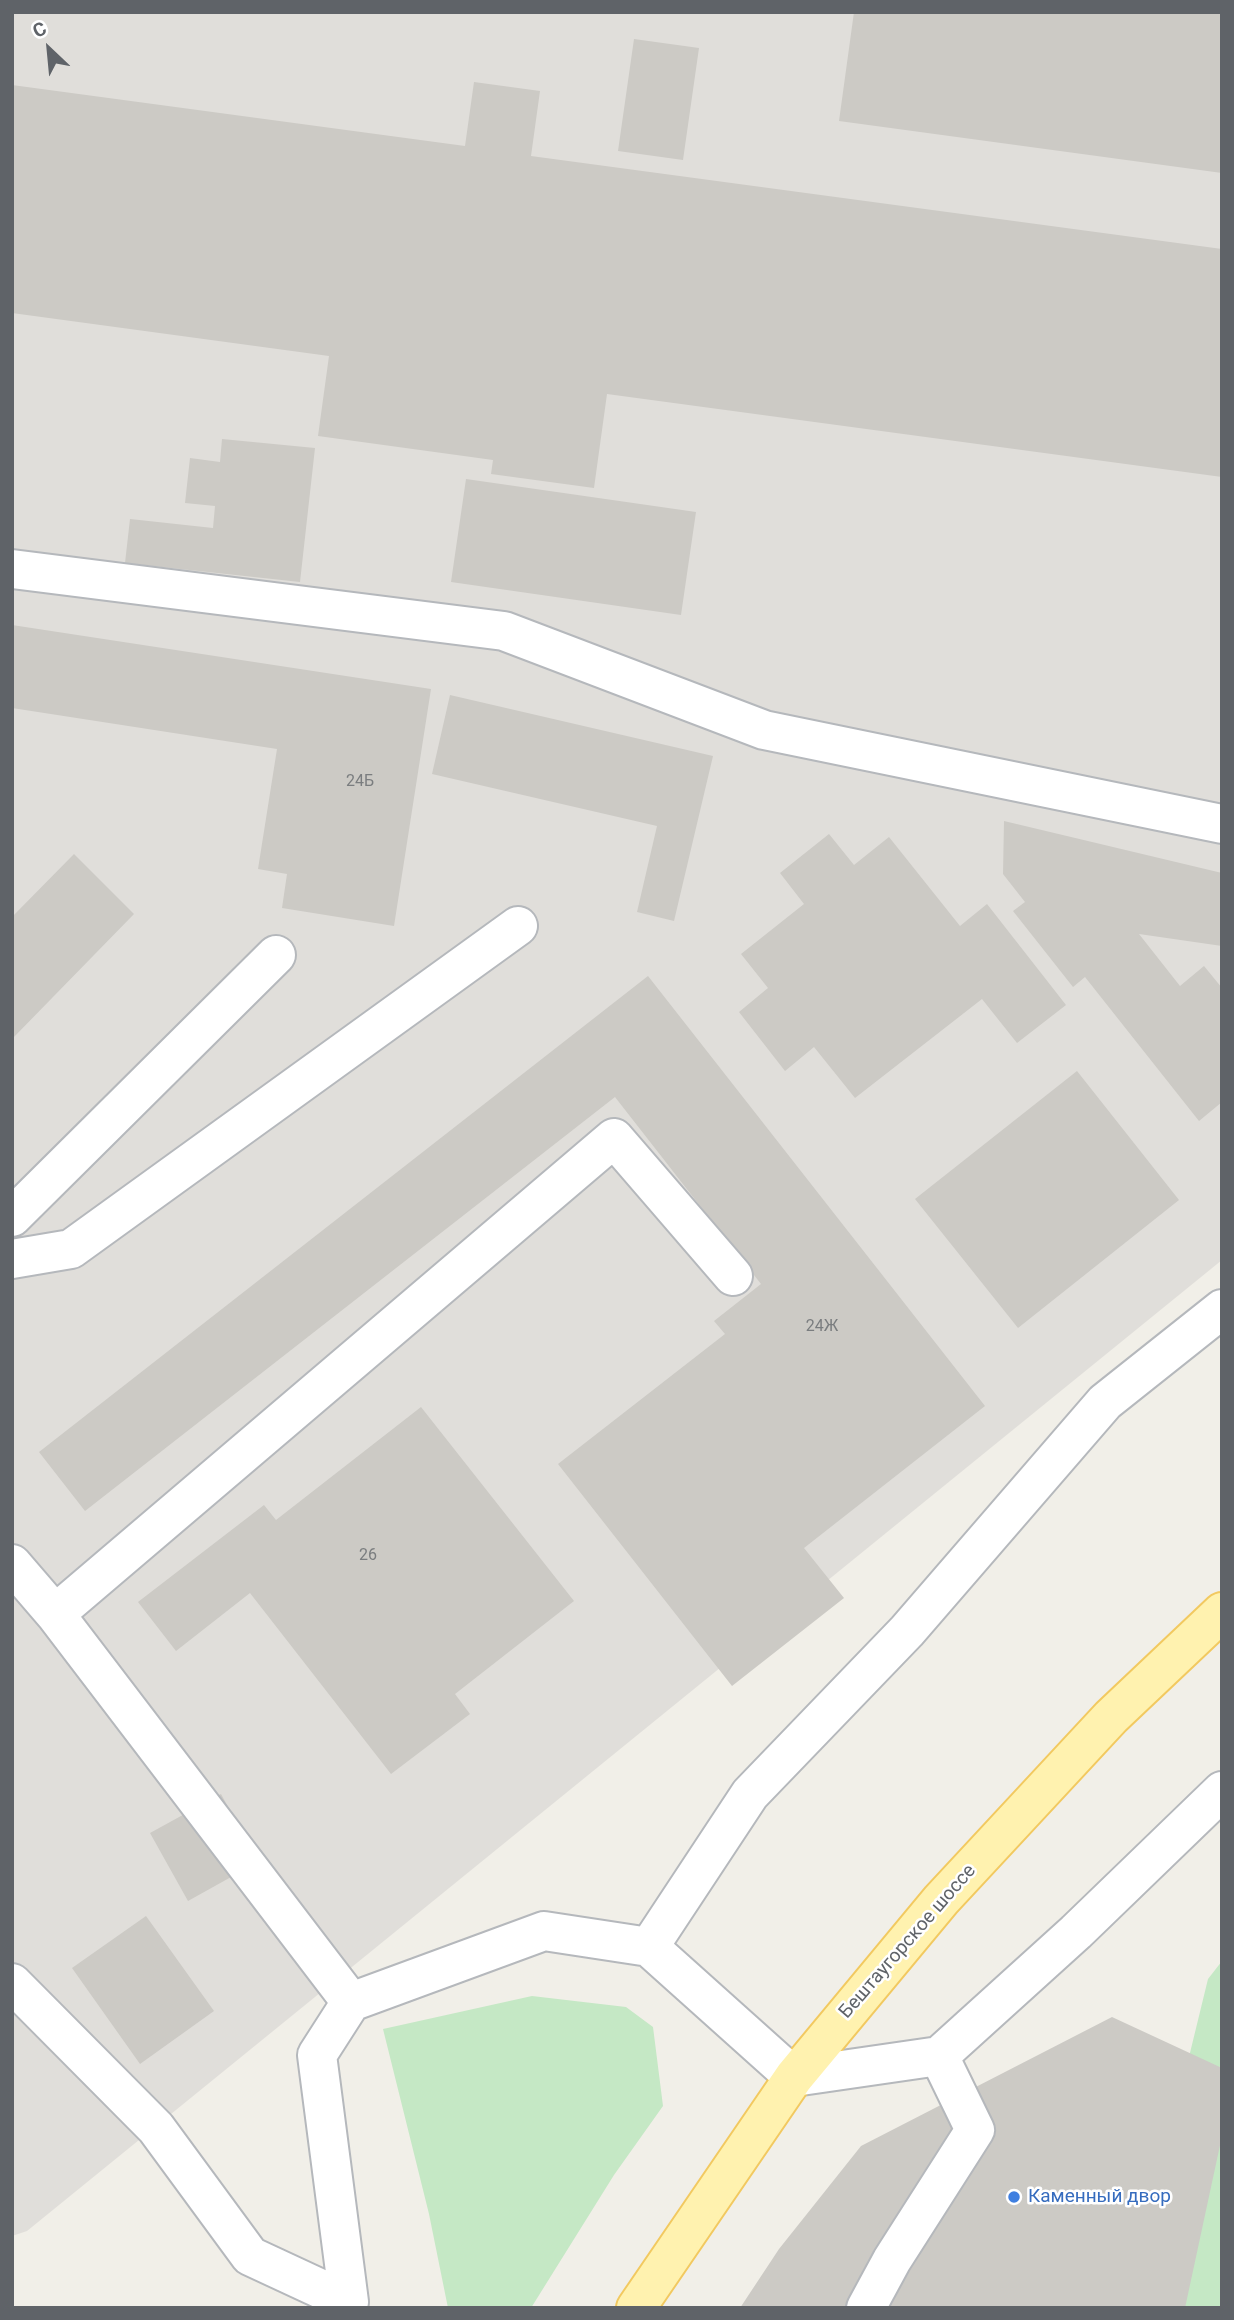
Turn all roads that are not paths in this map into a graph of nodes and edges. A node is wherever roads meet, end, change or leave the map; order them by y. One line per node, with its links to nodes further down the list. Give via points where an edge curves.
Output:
1 (12, 569): 2 (lane, via 504,631 764,730)
2 (1222, 824)
3 (518, 926): 6 (lane, via 71,1249)
4 (276, 956): 5 (lane)
5 (12, 1217)
6 (12, 1259)
7 (733, 1276): 11 (lane, via 614,1138)
8 (1222, 1309): 13 (lane, via 1105,1402 907,1631 750,1794)
9 (12, 1564): 11 (lane)
10 (1222, 1612): 17 (main road, Бештаугорское шоссе, via 1111,1717 941,1900)
11 (55, 1614): 15 (lane)
12 (1222, 1791): 16 (lane)
13 (649, 1947): 15 (lane, via 544,1931); 17 (lane)
14 (12, 1983): 18 (lane, via 156,2128 250,2256)
15 (351, 2002): 18 (lane, via 317,2055)
16 (939, 2056): 17 (lane); 20 (lane, via 975,2130)
17 (794, 2077): 19 (main road, Бештаугорское шоссе)
18 (350, 2306)
19 (636, 2308)
20 (866, 2308)

